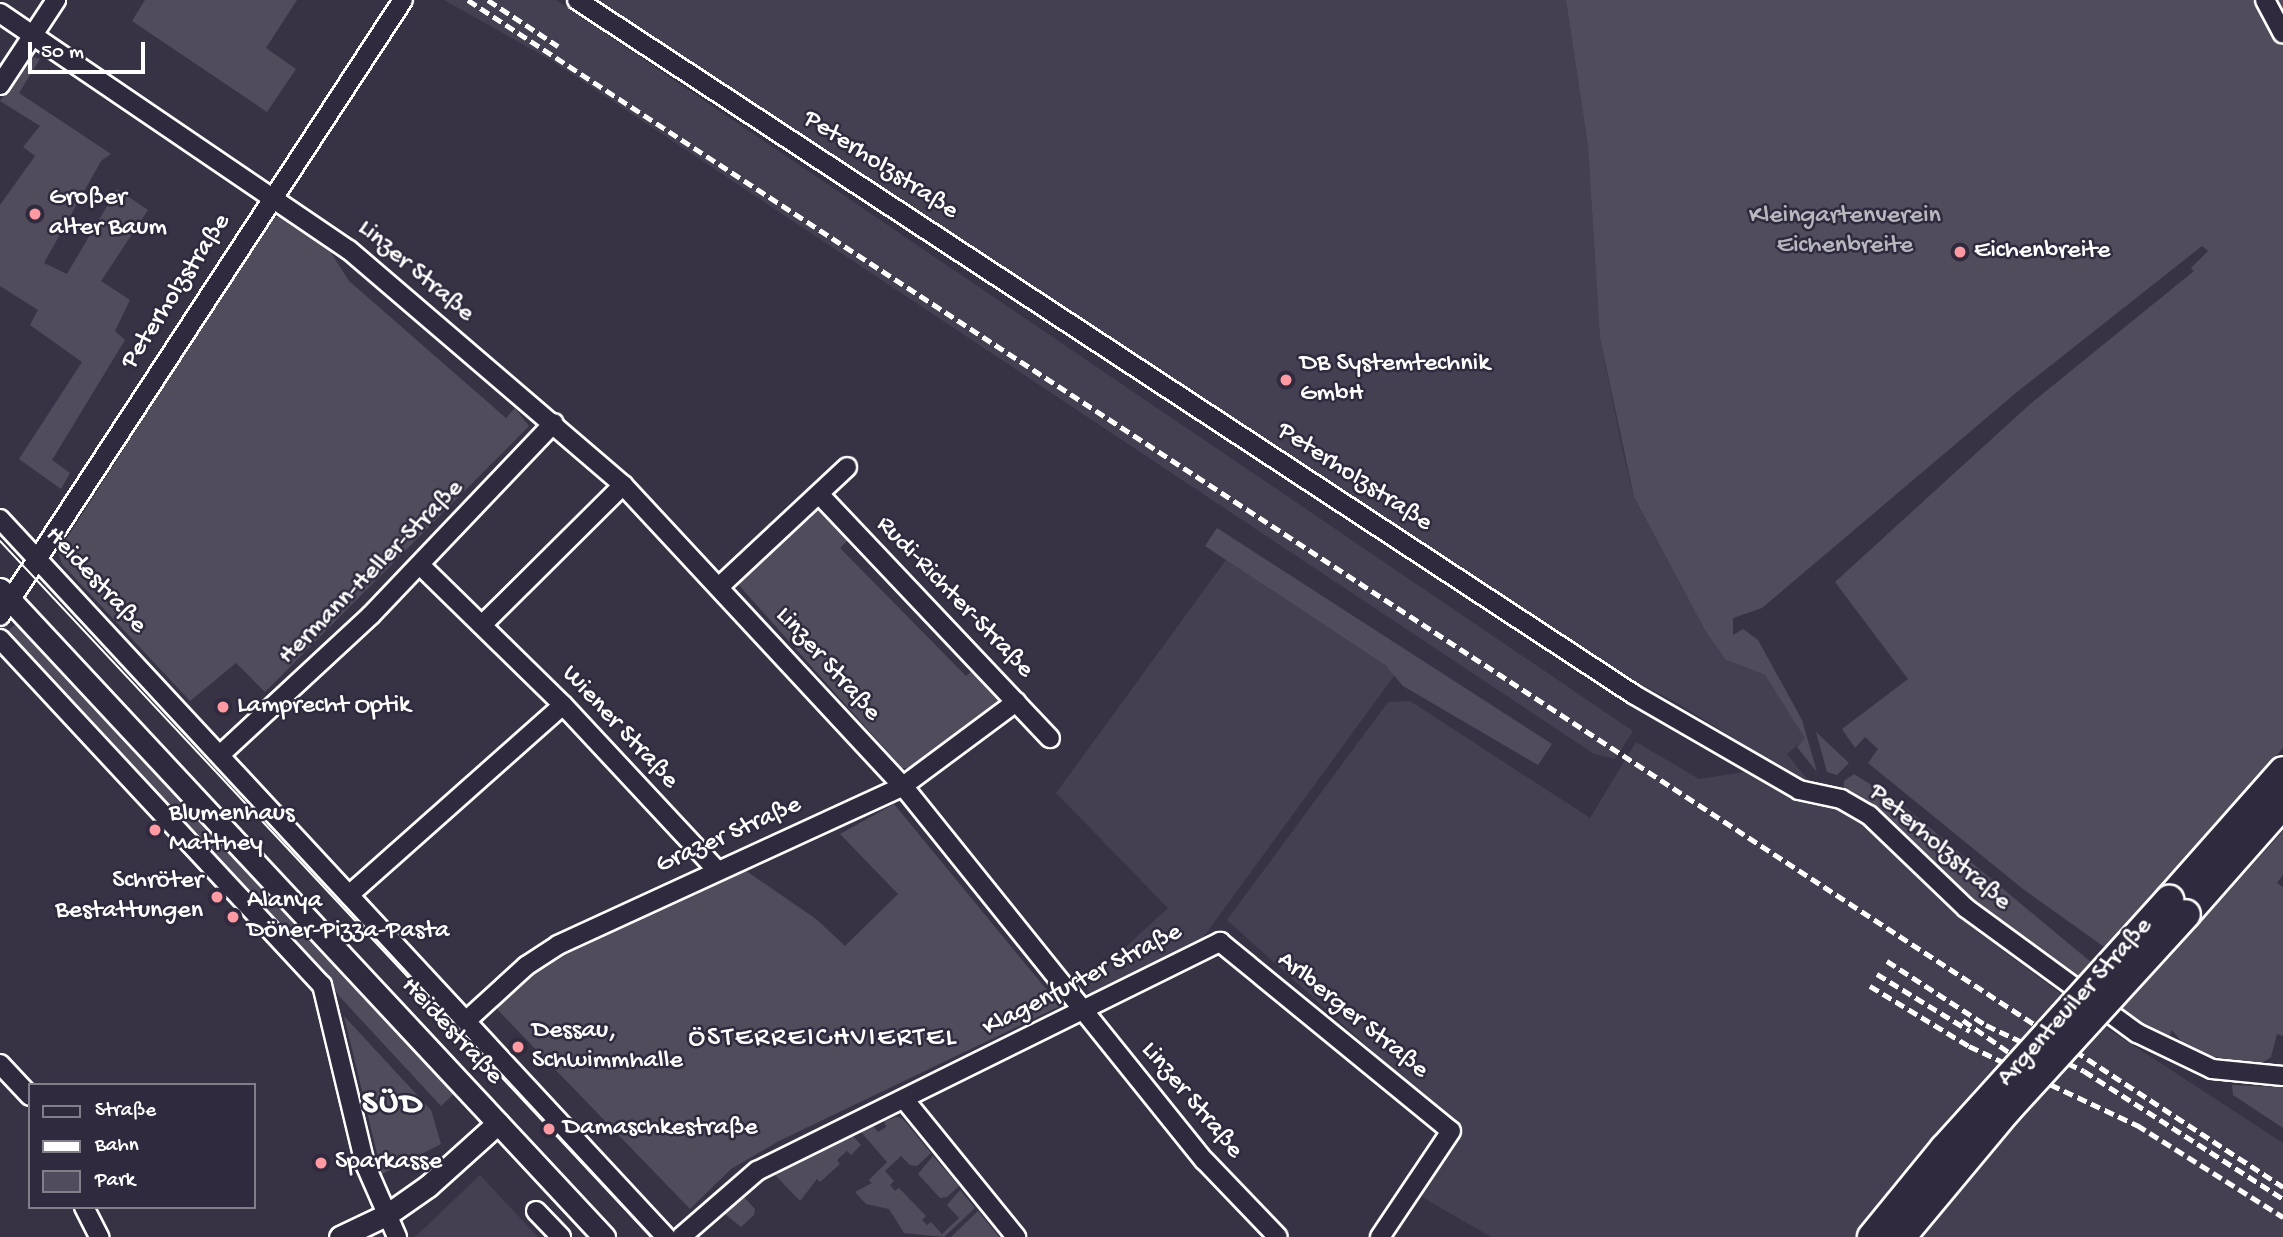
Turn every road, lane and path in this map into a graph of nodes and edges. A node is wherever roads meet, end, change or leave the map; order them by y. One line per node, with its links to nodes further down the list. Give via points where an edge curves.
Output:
1 (56, 0): 7 (street)
2 (403, 0): 9 (street, Peterholzstraße)
3 (577, 0): 35 (street, Peterholzstraße, via 1633,694 1799,790 1840,799 1869,815 1966,908 2160,1046 2194,1063 2231,1073)
4 (2265, 0): 6 (street)
5 (0, 13): 7 (street, Linzer Straße)
6 (2283, 34)
7 (34, 35): 8 (street); 9 (street, Linzer Straße)
8 (0, 85)
9 (271, 195): 10 (street, Linzer Straße, via 349,250); 15 (street, Peterholzstraße)
10 (554, 423): 12 (street, Linzer Straße); 16 (street, Hermann-Heller-Straße)
11 (847, 467): 13 (street)
12 (623, 485): 17 (street, Linzer Straße); 19 (street)
13 (819, 494): 17 (street); 21 (street, Rudi-Richter-Straße)
14 (0, 519): 15 (street, Heidestraße)
15 (37, 560): 18 (street, Peterholzstraße); 24 (street, Heidestraße)
16 (420, 565): 19 (street, Wiener Straße); 24 (street, Hermann-Heller-Straße)
17 (720, 586): 26 (street, Linzer Straße)
18 (4, 602): 38 (street, Heidestraße)
19 (482, 625): 22 (street, Wiener Straße)
20 (0, 639): 41 (street, via 315,975 330,1004 365,1164)
21 (1016, 702): 23 (street, Rudi-Richter-Straße); 26 (street, Grazer Straße)
22 (563, 705): 28 (street, Wiener Straße); 29 (street)
23 (1050, 738)
24 (221, 754): 29 (street, Heidestraße)
25 (2283, 771): 30 (main road, Argenteuiler Straße)
26 (903, 786): 28 (street, Grazer Straße); 32 (street, Linzer Straße)
27 (2283, 804): 30 (main road, Argenteuiler Straße)
28 (716, 869): 33 (street, Grazer Straße, via 558,944 526,966)
29 (349, 895): 33 (street, Heidestraße)
30 (2177, 907): 52 (main road, Argenteuiler Straße, bridge, via 1944,1149); 53 (main road, Argenteuiler Straße, bridge)
31 (1220, 942): 32 (street, Klagenfurter Straße); 51 (street, Arlberger Straße, via 1451,1131)
32 (1082, 1011): 37 (street, Klagenfurter Straße); 50 (street, Linzer Straße, via 1205,1161)
33 (466, 1021): 47 (street, Heidestraße)
34 (0, 1064): 36 (street)
35 (2283, 1076)
36 (28, 1094)
37 (904, 1099): 48 (street, Klagenfurter Straße, via 757,1171); 49 (street)
38 (498, 1122): 41 (street, via 428,1186); 46 (street, Heidestraße)
39 (85, 1209): 42 (street)
40 (536, 1211): 45 (street)
41 (388, 1214): 43 (street); 44 (street)
42 (99, 1237)
43 (340, 1237)
44 (397, 1237)
45 (561, 1237)
46 (604, 1237)
47 (666, 1237)
48 (681, 1237)
49 (1016, 1237)
50 (1278, 1237)
51 (1380, 1237)
52 (1872, 1237)
53 (1900, 1237)

